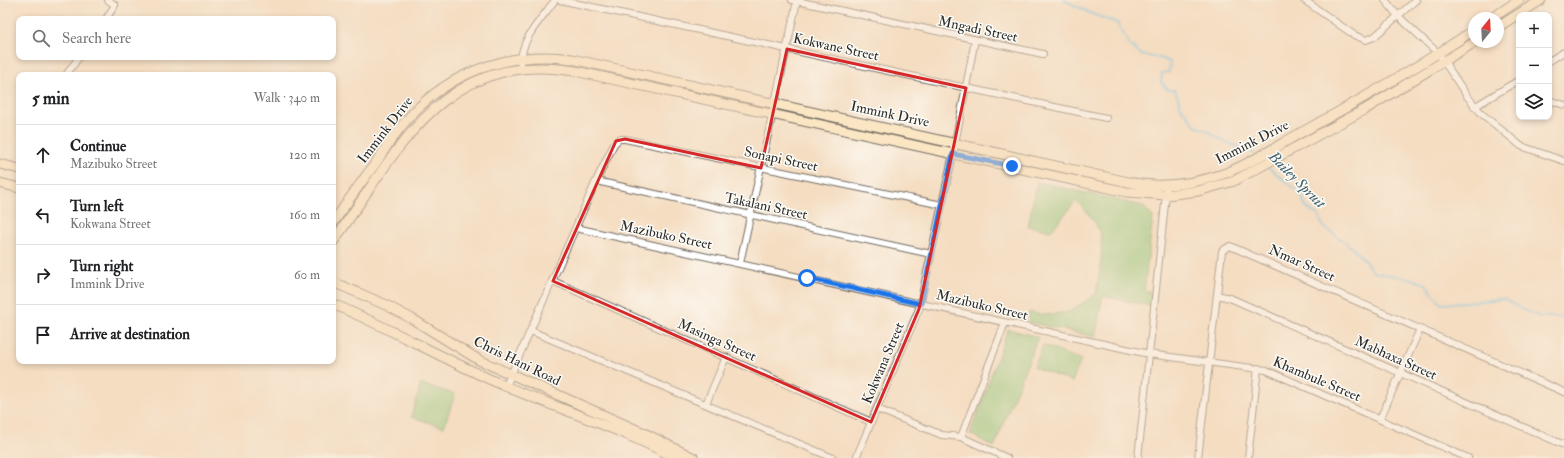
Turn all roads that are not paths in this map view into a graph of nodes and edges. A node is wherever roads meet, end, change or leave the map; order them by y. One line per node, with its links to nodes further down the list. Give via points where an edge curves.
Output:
1 (108, 0): 11 (street, via 115,5)
2 (555, 0): 21 (street, via 526,41)
3 (560, 0): 17 (street, Kokwane Street)
4 (1304, 0): 12 (street, via 1365,40 1374,37)
5 (1385, 0): 12 (street)
6 (1416, 0): 12 (street)
7 (1519, 0): 10 (main road)
8 (1541, 0): 13 (main road)
9 (795, 1): 15 (street, Mngadi Street); 17 (street)
10 (1501, 12)
11 (108, 16)
12 (1398, 16): 20 (street)
13 (1504, 23)
14 (1468, 34): 20 (main road, Immink Drive)
15 (975, 40): 19 (street, Mngadi Street); 28 (street, Kokwana Street)
16 (1468, 46): 24 (main road, Immink Drive)
17 (787, 49): 28 (street, Kokwane Street); 30 (street)
18 (1564, 52): 22 (street)
19 (1043, 54)
20 (1439, 54): 24 (street); 44 (main road, Immink Drive, via 1225,173)
21 (520, 58): 25 (street); 30 (main road, Immink Drive, via 572,59); 47 (main road, Immink Drive, via 473,71 432,95 404,122)
22 (1552, 59)
23 (77, 60): 26 (street)
24 (1444, 61): 32 (street); 44 (main road, Immink Drive, via 1406,86 1234,181 1217,186)
25 (521, 69): 33 (main road, Immink Drive, via 551,68 575,71); 49 (main road, Immink Drive, via 493,75 465,87 449,96 425,116 398,149)
26 (68, 72)
27 (1516, 82): 32 (street)
28 (966, 88): 34 (street, Kokwane Street); 35 (street, Kokwana Street)
29 (1552, 101): 31 (street)
30 (774, 104): 33 (street); 35 (main road, Immink Drive)
31 (1564, 105)
32 (1474, 107): 37 (street, via 1522,146)
33 (772, 114): 36 (main road, Immink Drive); 40 (street)
34 (1106, 118)
35 (955, 143): 36 (street, Kokwana Street); 44 (main road, Immink Drive)
36 (953, 154): 44 (main road, Immink Drive, via 1127,192); 45 (street, Kokwana Street)
37 (1564, 161)
38 (0, 164): 39 (main road)
39 (16, 168)
40 (761, 168): 41 (street, Sonapi Street, via 625,138 616,141); 45 (street, Sonapi Street); 46 (street)
41 (596, 181): 46 (street, Takalani Street); 48 (street)
42 (0, 183): 43 (main road)
43 (16, 187)
44 (1167, 190): 60 (street)
45 (942, 205): 50 (street, Kokwana Street)
46 (751, 216): 50 (street, Takalani Street); 51 (street)
47 (336, 219)
48 (576, 228): 51 (street, Mazibuko Street); 52 (street)
49 (336, 238)
50 (931, 254): 55 (street, Kokwana Street)
51 (740, 263): 55 (street, Mazibuko Street)
52 (553, 281): 59 (street); 61 (street, Masinga Street)
53 (336, 282): 65 (main road, Chris Hani Road, via 386,305)
54 (1217, 295): 58 (street, Nmar Street, via 1222,250 1226,246 1233,246); 62 (street, Nmar Street); 64 (street, Mabhaxa Street, via 1230,298)
55 (921, 304): 57 (street, Mazibuko Street); 69 (street, Kokwana Street)
56 (336, 305): 66 (main road, Chris Hani Road)
57 (1005, 323): 60 (street, Mazibuko Street); 72 (street)
58 (1420, 329): 64 (street); 67 (street, Nmar Street)
59 (531, 331): 65 (street); 68 (street)
60 (1149, 354): 62 (street, Khambule Street); 79 (street)
61 (726, 357): 68 (street); 71 (street, Masinga Street)
62 (1209, 362): 63 (street, Khambule Street); 80 (street, Nmar Street)
63 (1258, 368): 70 (street, Khambule Street); 81 (street)
64 (1400, 373): 70 (street); 73 (street, Mabhaxa Street)
65 (511, 376): 66 (street); 75 (main road, Chris Hani Road, via 644,433)
66 (506, 386): 74 (main road, Chris Hani Road)
67 (1564, 392)
68 (706, 404): 76 (street)
69 (877, 409): 71 (street, Kokwana Street); 72 (street, via 942,435)
70 (1380, 419): 82 (street, Khambule Street)
71 (871, 422): 77 (street, Kokwana Street)
72 (961, 437): 78 (street)
73 (1564, 446)
74 (676, 458)
75 (694, 458)
76 (833, 458)
77 (856, 458)
78 (1007, 458)
79 (1138, 458)
80 (1198, 458)
81 (1248, 458)
82 (1468, 458)

